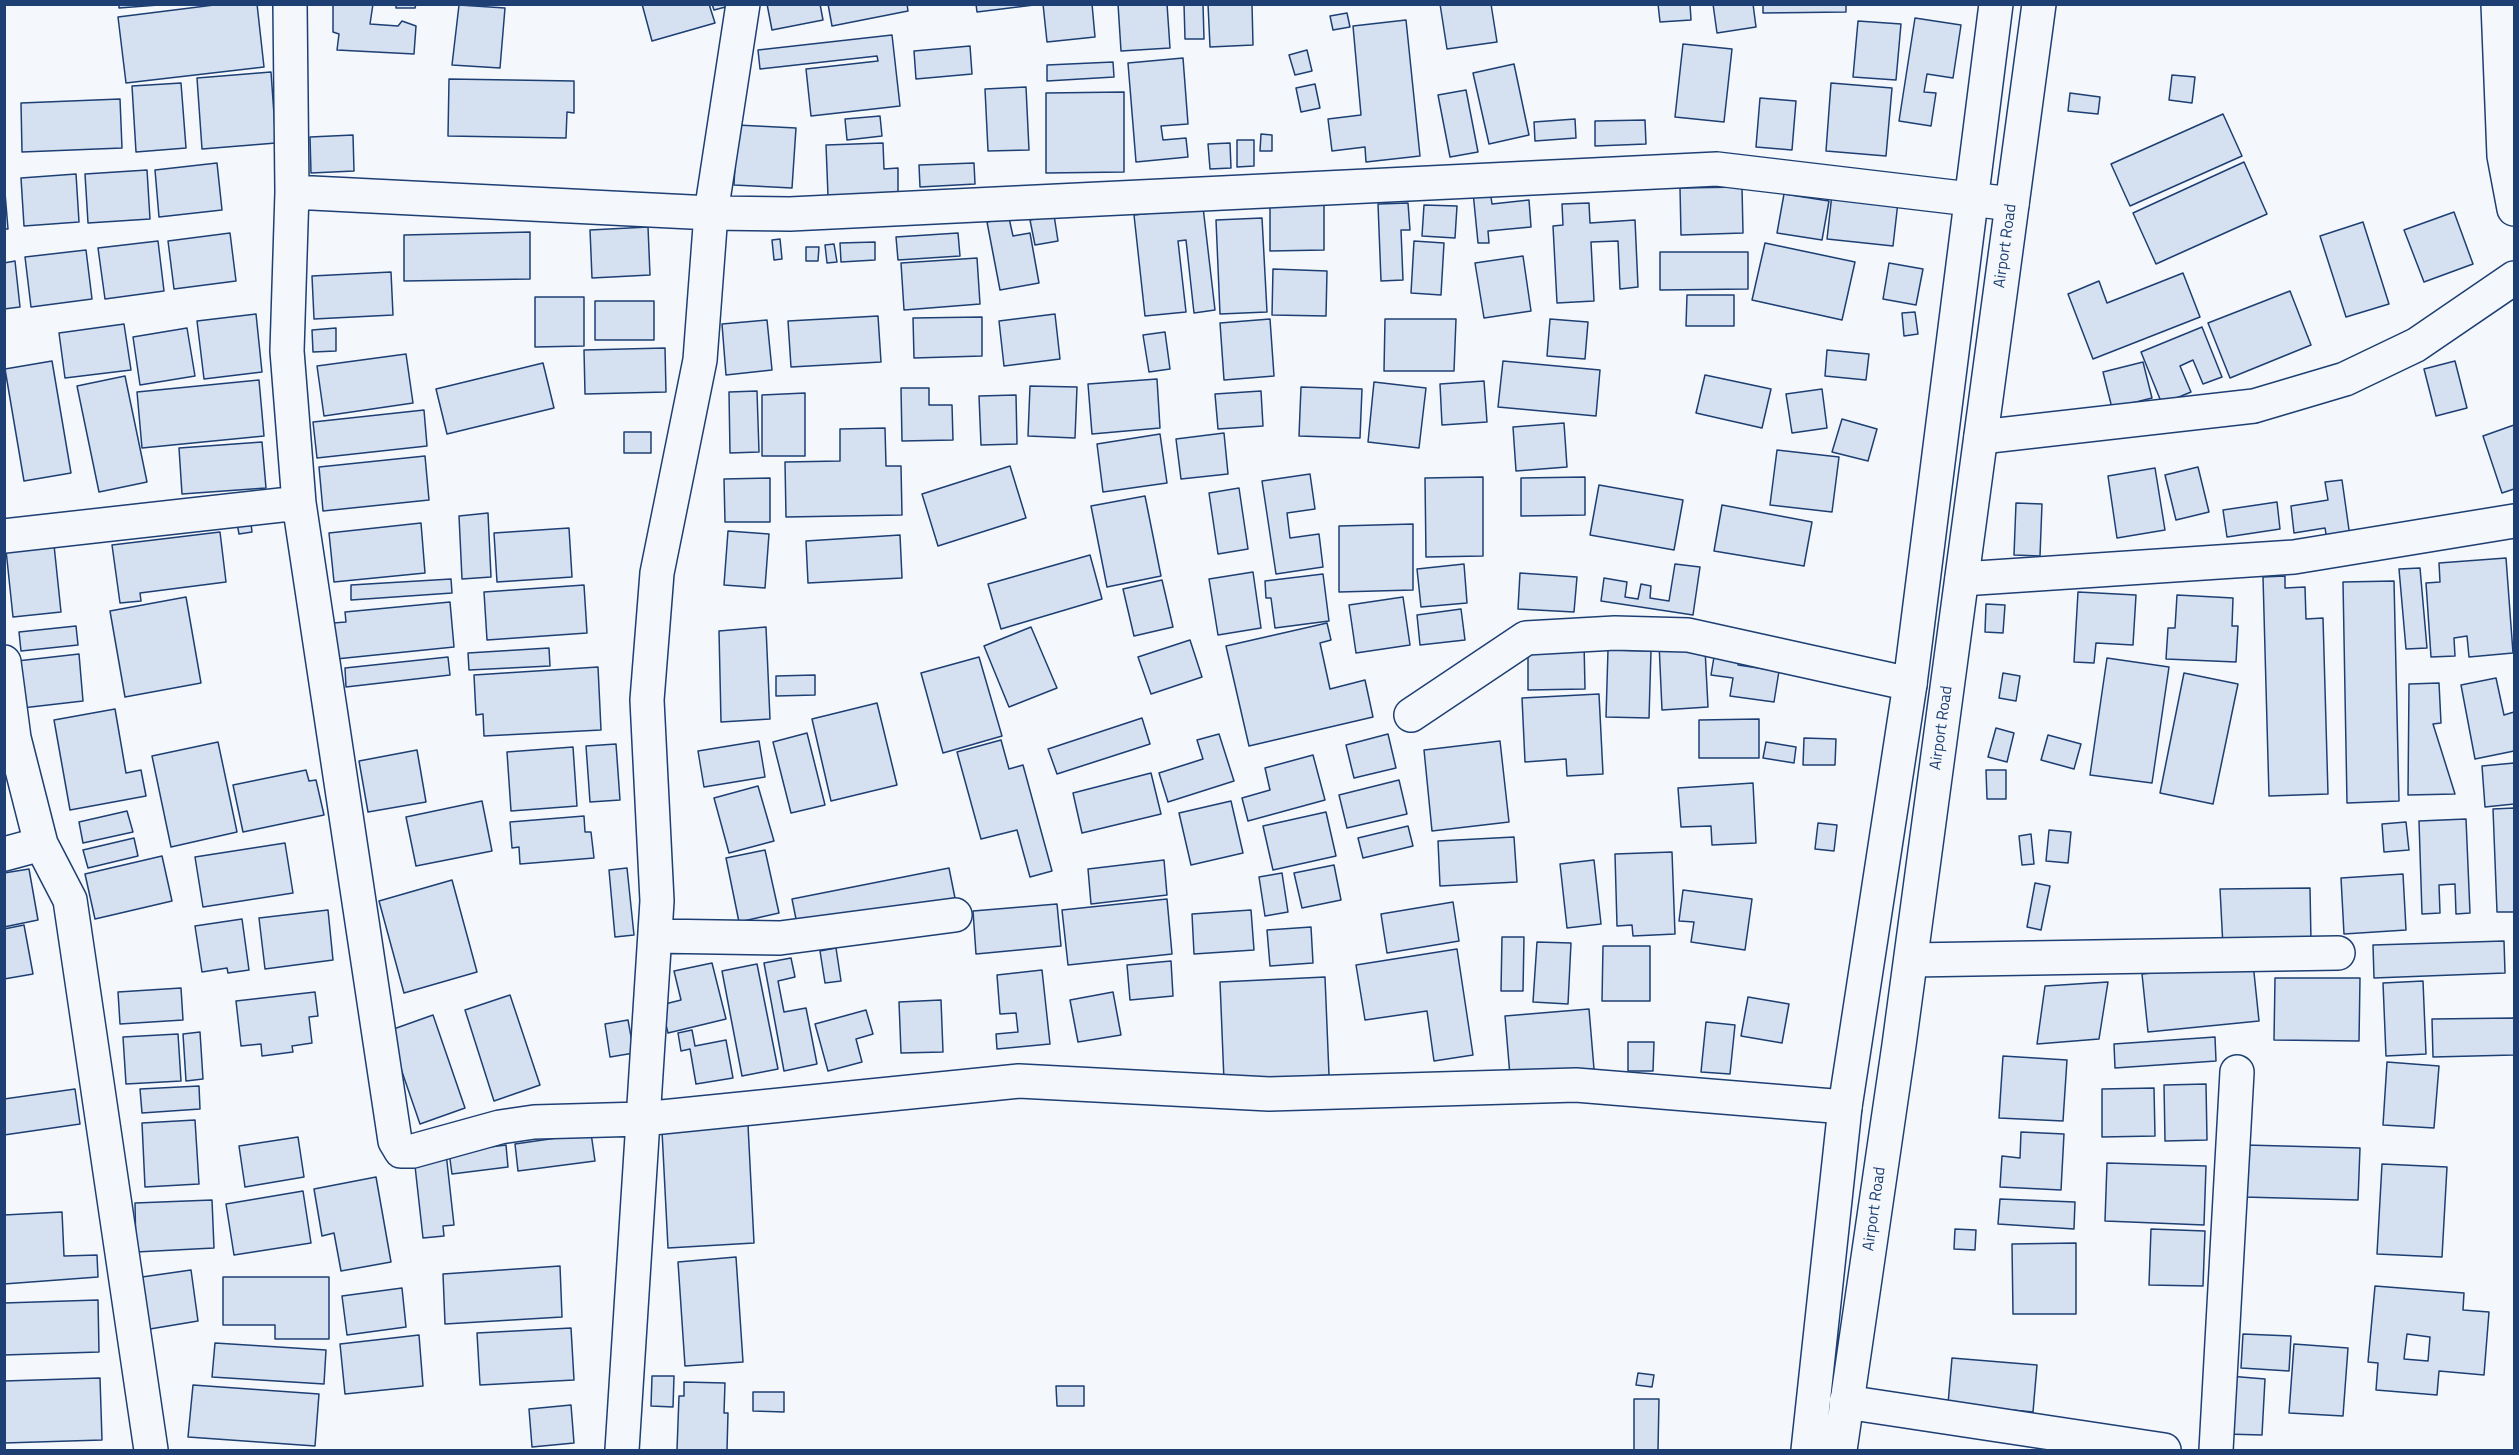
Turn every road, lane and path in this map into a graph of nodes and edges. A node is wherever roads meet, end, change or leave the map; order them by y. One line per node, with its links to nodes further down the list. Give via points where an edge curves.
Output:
1 (290, 4): 6 (main road)
2 (743, 4): 10 (main road)
3 (1996, 4): 7 (main road)
4 (2039, 4): 8 (main road, Airport Road)
5 (2499, 4): 9 (main road, via 2504,156)
6 (292, 192): 10 (main road); 13 (main road, via 287,351)
7 (1971, 198): 8 (main road); 10 (main road, via 1717,169 802,214); 18 (main road)
8 (2012, 204): 12 (main road, Airport Road)
9 (2514, 209)
10 (711, 213): 23 (main road, via 700,360 657,573 648,689)
11 (2514, 278): 12 (main road, via 2416,345 2345,379 2254,406)
12 (1981, 436): 16 (main road, Airport Road)
13 (299, 503): 15 (main road); 28 (main road, via 395,1141 400,1151 534,1122)
14 (2514, 521): 16 (main road, via 2295,556)
15 (4, 536)
16 (1962, 579): 25 (main road, Airport Road)
17 (4, 662): 20 (main road, via 14,738)
18 (1910, 684): 19 (main road, via 1688,635 1615,633 1526,638); 27 (main road)
19 (1411, 715)
20 (41, 844): 21 (main road); 30 (main road, via 70,900)
21 (4, 854)
22 (955, 915): 23 (main road, via 780,938)
23 (655, 936): 28 (main road)
24 (2338, 953): 25 (main road)
25 (1911, 960): 29 (main road, Airport Road)
26 (2237, 1072): 35 (main road)
27 (1845, 1107): 28 (main road, via 1576,1085 1269,1094 1019,1081); 32 (main road)
28 (642, 1119): 31 (main road)
29 (1846, 1402): 33 (main road, Airport Road); 34 (main road)
30 (151, 1450)
31 (622, 1450)
32 (1808, 1450)
33 (1840, 1450)
34 (2164, 1450)
35 (2216, 1450)

